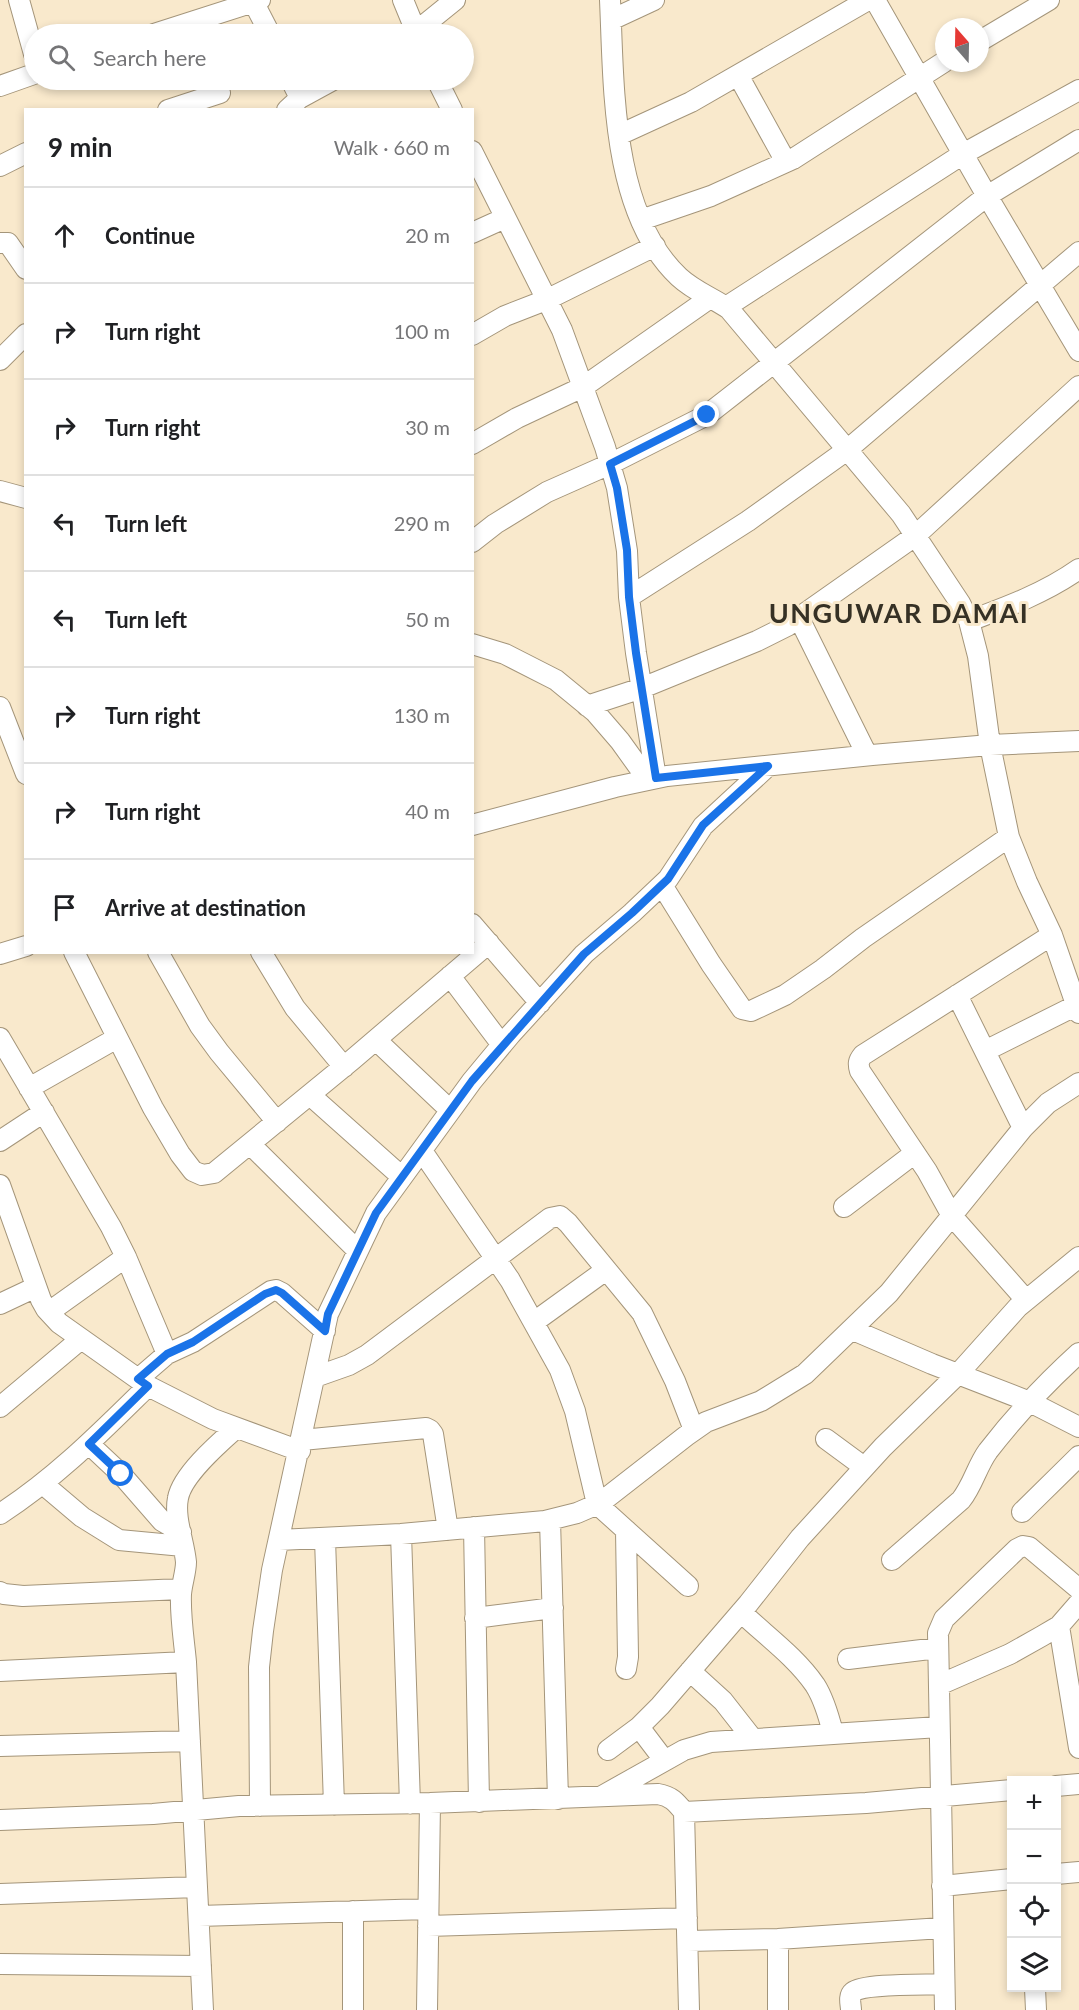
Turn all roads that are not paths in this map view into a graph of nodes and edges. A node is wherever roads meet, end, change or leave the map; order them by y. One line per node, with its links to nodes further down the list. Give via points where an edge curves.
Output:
1 (19, 0): 11 (street)
2 (404, 0): 14 (street)
3 (455, 0): 15 (street)
4 (610, 0): 10 (street)
5 (654, 0): 10 (street)
6 (868, 0): 18 (street)
7 (874, 0): 19 (street)
8 (1049, 0): 16 (street)
9 (257, 1): 12 (street); 13 (street)
10 (611, 21): 29 (street)
11 (26, 24)
12 (185, 24)
13 (266, 24)
14 (412, 24)
15 (427, 24)
16 (989, 36)
17 (935, 67): 19 (street)
18 (738, 75): 29 (street); 34 (street)
19 (919, 77): 32 (street); 34 (street)
20 (24, 78): 21 (street)
21 (0, 86)
22 (317, 90): 26 (street)
23 (442, 90): 28 (street)
24 (1079, 90): 32 (street)
25 (220, 93): 27 (street)
26 (294, 104)
27 (174, 108)
28 (451, 108)
29 (619, 135): 38 (street)
30 (1079, 140): 36 (street)
31 (24, 154): 35 (street)
32 (963, 154): 36 (street); 46 (street)
33 (474, 155): 37 (street)
34 (786, 162): 38 (street, via 711,196)
35 (0, 166)
36 (987, 196): 44 (street); 51 (street)
37 (506, 218): 39 (street); 45 (street)
38 (641, 220): 41 (street)
39 (474, 232)
40 (0, 243): 43 (street, via 8,243)
41 (655, 246): 45 (street); 46 (street, via 679,277)
42 (1079, 252): 44 (street)
43 (24, 265)
44 (1040, 284): 49 (street); 55 (street)
45 (546, 300): 47 (street); 53 (street)
46 (718, 302): 51 (street); 53 (street)
47 (474, 334)
48 (24, 336): 50 (street)
49 (1079, 351)
50 (0, 360)
51 (775, 364): 55 (street); 56 (street, via 707,415)
52 (1079, 386): 59 (street)
53 (583, 387): 54 (street); 56 (street)
54 (474, 443)
55 (847, 450): 59 (street); 62 (street, via 748,521)
56 (610, 464): 60 (street, via 547,492); 62 (street, via 627,550)
57 (0, 491): 58 (street)
58 (24, 497)
59 (915, 536): 63 (street); 64 (street)
60 (474, 540)
61 (1079, 569): 64 (street, via 1037,594)
62 (629, 597): 66 (street)
63 (799, 618): 66 (street, via 757,641); 71 (street)
64 (969, 621): 70 (street, via 978,656)
65 (474, 645): 67 (street, via 505,654 556,680)
66 (642, 688): 67 (street); 74 (street)
67 (587, 706): 74 (street)
68 (0, 707): 73 (street)
69 (1079, 741): 70 (street)
70 (990, 745): 71 (street); 76 (street)
71 (867, 755): 72 (street)
72 (768, 766): 74 (street); 77 (street, via 703,825)
73 (24, 767)
74 (652, 779): 75 (street)
75 (474, 824)
76 (1010, 837): 77 (street, via 785,995 751,1011 742,1009); 79 (street)
77 (662, 885): 88 (street, via 584,954)
78 (474, 926): 80 (street)
79 (1052, 935): 87 (street); 89 (street)
80 (489, 943): 86 (street); 88 (street)
81 (24, 946): 82 (street)
82 (1, 950)
83 (75, 954): 91 (street)
84 (159, 954): 101 (street, via 200,1026)
85 (262, 954): 95 (street, via 295,1008)
86 (450, 976): 92 (street); 93 (street)
87 (957, 995): 94 (street); 106 (street, via 858,1060 860,1071)
88 (540, 1003): 93 (street)
89 (1078, 1008): 94 (street)
90 (0, 1038): 97 (street)
91 (117, 1038): 97 (street); 104 (street, via 153,1108 193,1171 202,1175 214,1173)
92 (376, 1040): 95 (street); 99 (street)
93 (502, 1045): 99 (street)
94 (985, 1051): 102 (street)
95 (344, 1067): 98 (street)
96 (1079, 1083): 102 (street, via 1048,1103)
97 (29, 1088): 100 (street)
98 (310, 1095): 101 (street); 107 (street)
99 (450, 1110): 105 (street)
100 (44, 1113): 103 (street); 112 (street)
101 (277, 1122): 104 (street)
102 (1023, 1128): 110 (street)
103 (0, 1141)
104 (250, 1144): 111 (street)
105 (422, 1151): 107 (street); 114 (street)
106 (915, 1153): 109 (street); 110 (street)
107 (402, 1177): 111 (street, via 376,1213)
108 (0, 1187): 116 (street)
109 (844, 1207)
110 (952, 1216): 117 (street); 121 (street)
111 (358, 1251): 122 (street, via 328,1314)
112 (126, 1257): 119 (street); 125 (street)
113 (1079, 1257): 117 (street)
114 (496, 1259): 115 (street, via 550,1218 560,1216); 120 (street); 127 (street, via 367,1355)
115 (606, 1270): 120 (street); 133 (street, via 652,1331)
116 (36, 1287): 118 (street); 119 (street)
117 (1026, 1300): 126 (street)
118 (0, 1304)
119 (49, 1312): 123 (street)
120 (534, 1323): 140 (street, via 560,1371 575,1411)
121 (853, 1330): 126 (street); 133 (street, via 805,1374 761,1401)
122 (325, 1331): 125 (street, via 276,1290); 127 (street)
123 (81, 1339): 128 (street); 130 (street)
124 (1079, 1353): 129 (street)
125 (167, 1354): 128 (street)
126 (958, 1374): 129 (street); 138 (street)
127 (315, 1377): 136 (street)
128 (143, 1382): 132 (street); 135 (street)
129 (1030, 1402): 131 (street); 151 (street, via 986,1454 961,1500)
130 (0, 1407)
131 (1079, 1427)
132 (236, 1428): 136 (street); 148 (street, via 203,1458 184,1483 178,1497)
133 (694, 1430): 140 (street)
134 (826, 1439): 138 (street)
135 (89, 1444): 139 (street); 148 (street)
136 (301, 1446): 145 (street, via 430,1430); 150 (street)
137 (1079, 1456): 141 (street)
138 (864, 1467): 158 (street)
139 (42, 1484): 142 (street); 148 (street, via 118,1540)
140 (597, 1504): 143 (street); 146 (street)
141 (1022, 1512)
142 (0, 1514)
143 (550, 1520): 144 (street); 157 (street)
144 (474, 1527): 145 (street); 159 (street)
145 (448, 1530): 147 (street)
146 (626, 1530): 152 (street); 164 (street)
147 (401, 1534): 149 (street); 187 (street)
148 (182, 1539): 153 (street, via 186,1563)
149 (325, 1539): 150 (street); 186 (street)
150 (279, 1540): 188 (street, via 262,1631)
151 (892, 1560)
152 (688, 1586)
153 (181, 1589): 155 (street, via 23,1596); 163 (street)
154 (1079, 1589): 161 (street, via 1023,1546 944,1619)
155 (0, 1592)
156 (1079, 1604): 160 (street)
157 (553, 1608): 159 (street); 183 (street)
158 (741, 1612): 166 (street); 171 (street, via 815,1685)
159 (476, 1617): 184 (street)
160 (1059, 1626): 167 (street, via 1010,1654); 168 (street)
161 (938, 1648): 162 (street); 167 (street)
162 (848, 1659)
163 (186, 1662): 165 (street); 173 (street)
164 (626, 1669)
165 (0, 1671)
166 (690, 1671): 169 (street); 172 (street, via 723,1701)
167 (939, 1685): 170 (street)
168 (1076, 1706): 175 (street)
169 (639, 1727): 176 (street); 177 (street)
170 (939, 1727): 171 (street); 181 (street)
171 (833, 1733): 172 (street)
172 (752, 1738): 177 (street, via 711,1742)
173 (190, 1741): 174 (street); 189 (street)
174 (0, 1746)
175 (1079, 1748)
176 (608, 1750)
177 (664, 1760): 182 (street)
178 (1079, 1784): 179 (street)
179 (1061, 1786)
180 (1007, 1790): 181 (street)
181 (940, 1796): 190 (street); 195 (street)
182 (600, 1797): 183 (street); 190 (street, via 658,1794 675,1800)
183 (558, 1799): 184 (street)
184 (479, 1802): 185 (street)
185 (430, 1803): 187 (street); 200 (street)
186 (334, 1804): 187 (street); 188 (street)
187 (410, 1804)
188 (260, 1806): 189 (street)
189 (194, 1810): 191 (street); 196 (street)
190 (684, 1812): 201 (street)
191 (0, 1820)
192 (1079, 1872): 193 (street)
193 (1061, 1874)
194 (1007, 1879): 195 (street)
195 (942, 1886): 202 (street)
196 (197, 1887): 197 (street); 199 (street)
197 (0, 1894)
198 (353, 1911): 199 (street); 200 (street); 210 (street)
199 (199, 1916): 206 (street)
200 (428, 1917): 201 (street); 211 (street)
201 (687, 1918): 204 (street)
202 (942, 1928): 203 (street); 207 (street)
203 (778, 1939): 204 (street); 213 (street)
204 (688, 1941): 212 (street)
205 (0, 1964): 206 (street)
206 (201, 1965): 209 (street)
207 (944, 1984): 214 (street, via 859,1990 850,1995); 215 (street)
208 (1035, 1992): 216 (street)
209 (203, 2010)
210 (353, 2010)
211 (427, 2010)
212 (689, 2010)
213 (778, 2010)
214 (852, 2010)
215 (945, 2010)
216 (1036, 2010)

